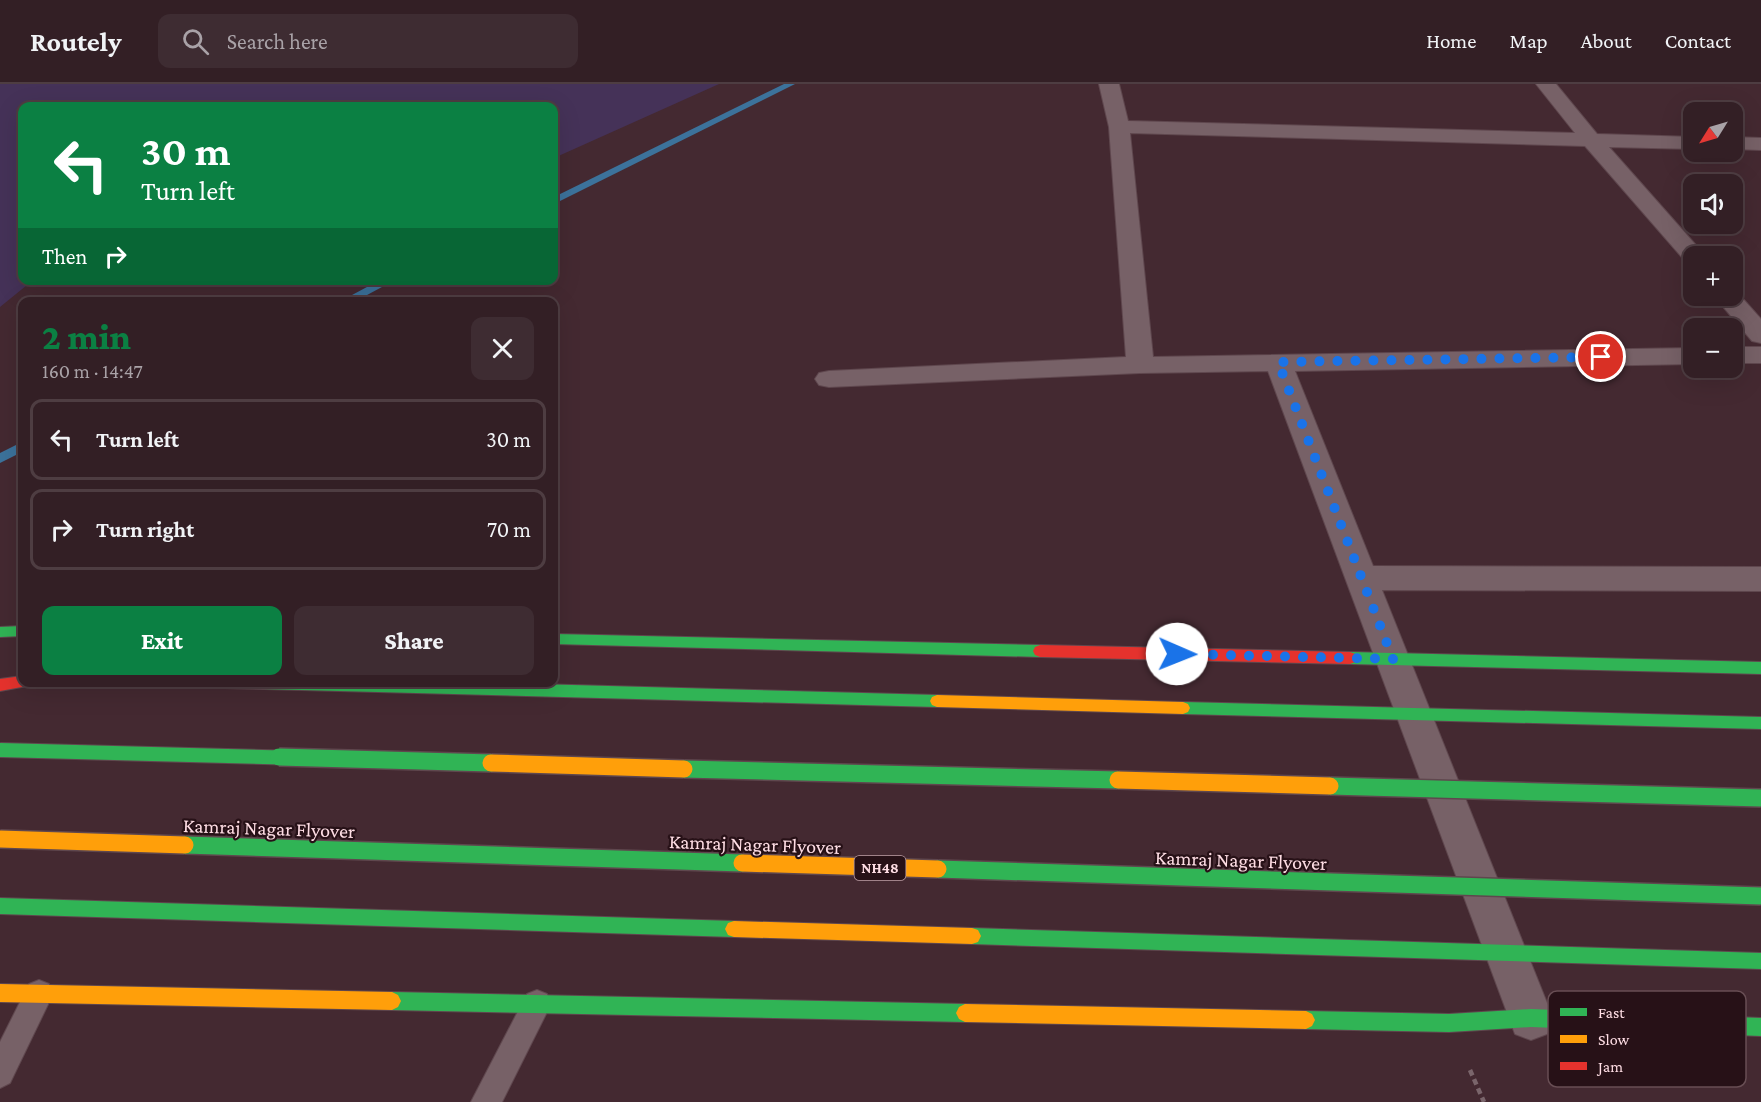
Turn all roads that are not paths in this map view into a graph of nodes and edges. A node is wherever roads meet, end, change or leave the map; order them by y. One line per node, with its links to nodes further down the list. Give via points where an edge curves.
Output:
1 (1109, 84): 3 (street)
2 (1546, 84): 4 (street)
3 (1119, 127): 4 (street); 15 (street)
4 (1592, 141): 5 (street); 8 (street)
5 (1683, 142)
6 (1743, 143): 7 (street)
7 (1761, 144)
8 (1684, 246)
9 (1736, 306): 10 (street)
10 (1761, 335)
11 (1761, 354): 12 (street)
12 (1743, 355)
13 (1683, 356): 14 (street)
14 (1278, 362): 15 (street); 17 (street)
15 (1140, 365): 16 (street)
16 (829, 379)
17 (1361, 578): 18 (street); 22 (street)
18 (1761, 579)
19 (18, 631): 20 (main road)
20 (0, 632)
21 (558, 639): 22 (main road)
22 (1393, 659): 23 (main road); 27 (street)
23 (1761, 668)
24 (18, 683): 25 (main road)
25 (0, 685)
26 (411, 687): 27 (main road)
27 (1414, 714): 28 (main road); 34 (street)
28 (1761, 723)
29 (0, 750): 30 (main road, bridge)
30 (1761, 798)
31 (0, 839): 32 (main road, Kamraj Nagar Flyover / NH48, bridge)
32 (1761, 896)
33 (0, 906): 34 (main road)
34 (1506, 953): 35 (main road); 39 (street)
35 (1761, 961)
36 (0, 993): 37 (main road)
37 (39, 994): 38 (main road); 43 (lane)
38 (537, 1004): 39 (main road, via 1437,1023); 44 (lane)
39 (1531, 1018): 40 (main road)
40 (1548, 1019)
41 (1746, 1026): 42 (main road)
42 (1761, 1027)
43 (0, 1073)
44 (486, 1102)

